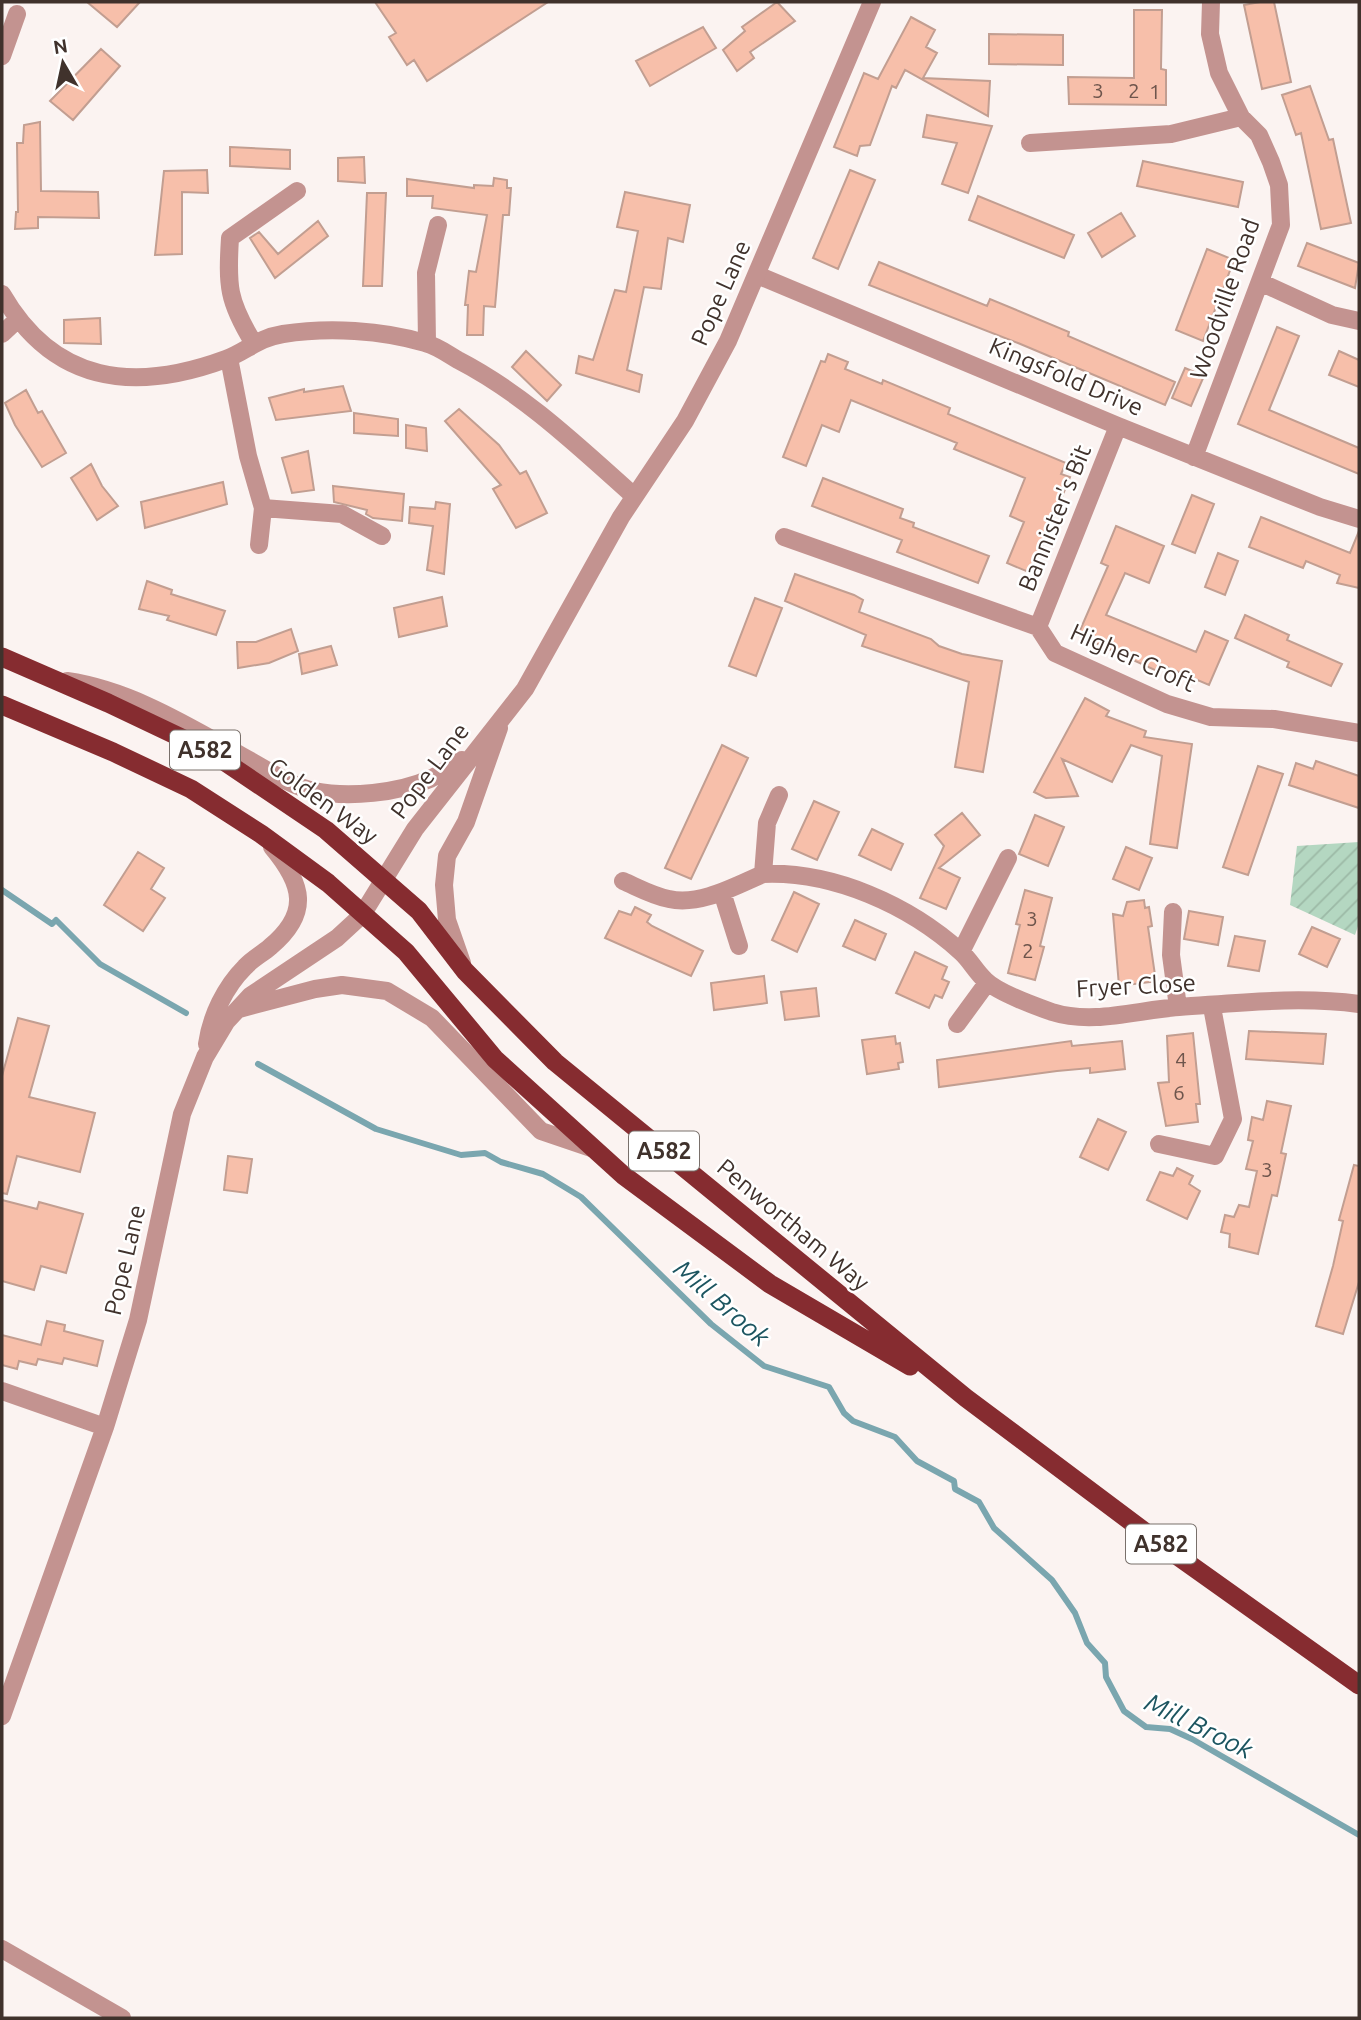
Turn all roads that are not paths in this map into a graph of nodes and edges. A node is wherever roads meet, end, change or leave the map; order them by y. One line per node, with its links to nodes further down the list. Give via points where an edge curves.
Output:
1 (872, 2): 9 (street, Pope Lane)
2 (1211, 2): 5 (street, Woodville Road, via 1210,34 1219,73)
3 (17, 14): 4 (street)
4 (2, 57)
5 (1241, 117): 6 (street, via 1171,134); 10 (street, Woodville Road, via 1259,135 1279,186 1281,225)
6 (1030, 143)
7 (297, 191): 15 (street, via 230,238 228,275 233,309)
8 (438, 225): 16 (street, via 425,273)
9 (757, 275): 18 (street, Kingsfold Drive); 20 (street, Pope Lane, via 685,421)
10 (1260, 282): 13 (street, via 1332,315); 19 (street, Woodville Road)
11 (2, 294): 12 (street)
12 (17, 320): 14 (street); 17 (street, via 76,367 113,379 183,373)
13 (1359, 321)
14 (2, 334)
15 (253, 342): 16 (street, via 284,334 348,330); 17 (street)
16 (426, 343): 20 (street, via 485,373)
17 (229, 358): 21 (street)
18 (1118, 426): 19 (street, Kingsfold Drive); 26 (street, Bannister's Bit)
19 (1194, 457): 22 (street, Kingsfold Drive)
20 (634, 496): 30 (street, Pope Lane, via 525,689)
21 (263, 508): 23 (street, via 342,514); 25 (street)
22 (1359, 519)
23 (382, 536)
24 (785, 537): 26 (street, Higher Croft)
25 (259, 545)
26 (1038, 627): 31 (street, Higher Croft, via 1055,653 1167,704 1210,717 1274,719)
27 (2, 657): 28 (highway, Golden Way / A582)
28 (43, 677): 32 (street, via 93,684 135,701 313,791 394,788 429,779); 37 (highway, Golden Way / A582, via 209,751 308,816)
29 (2, 705): 34 (highway, A582, via 191,789)
30 (503, 718): 32 (street, Pope Lane); 44 (street, via 466,822 447,856 447,920)
31 (1359, 733)
32 (472, 754): 37 (street, Pope Lane, via 415,830)
33 (779, 795): 36 (street, via 767,822)
34 (261, 834): 41 (highway, A582, via 328,883); 51 (street, via 296,881 299,904 294,922 246,966 218,1006)
35 (1008, 858): 43 (street)
36 (762, 874): 39 (street); 43 (street, Fryer Close, via 801,875 868,894 914,918)
37 (386, 880): 41 (street, Pope Lane); 44 (highway, Penwortham Way / A582, via 419,911)
38 (623, 881): 39 (street, via 670,900)
39 (722, 892): 42 (street)
40 (1173, 912): 47 (street, via 1171,955)
41 (362, 915): 49 (street, Pope Lane); 53 (highway, Penwortham Way / A582, via 406,952 495,1059)
42 (739, 946)
43 (961, 952): 45 (street, Fryer Close)
44 (465, 971): 55 (highway, Penwortham Way / A582, via 555,1062)
45 (987, 983): 47 (street, Fryer Close, via 1031,1004 1077,1017); 50 (street)
46 (1359, 1004): 48 (street, Fryer Close, via 1302,999)
47 (1178, 1007): 48 (street, Fryer Close)
48 (1212, 1007): 52 (street, via 1233,1119 1215,1156)
49 (236, 1010): 51 (street, Pope Lane); 53 (street, via 342,985 387,990 432,1018 541,1131)
50 (957, 1024)
51 (205, 1058): 56 (street, Pope Lane, via 182,1114 138,1320)
52 (1160, 1144)
53 (594, 1149): 55 (highway, Penwortham Way / A582, via 770,1284)
54 (2, 1391): 56 (street)
55 (966, 1398): 57 (highway, Penwortham Way / A582)
56 (105, 1427): 58 (street, Pope Lane)
57 (1359, 1685)
58 (2, 1716)
59 (2, 1949): 60 (street)
60 (122, 2018)

